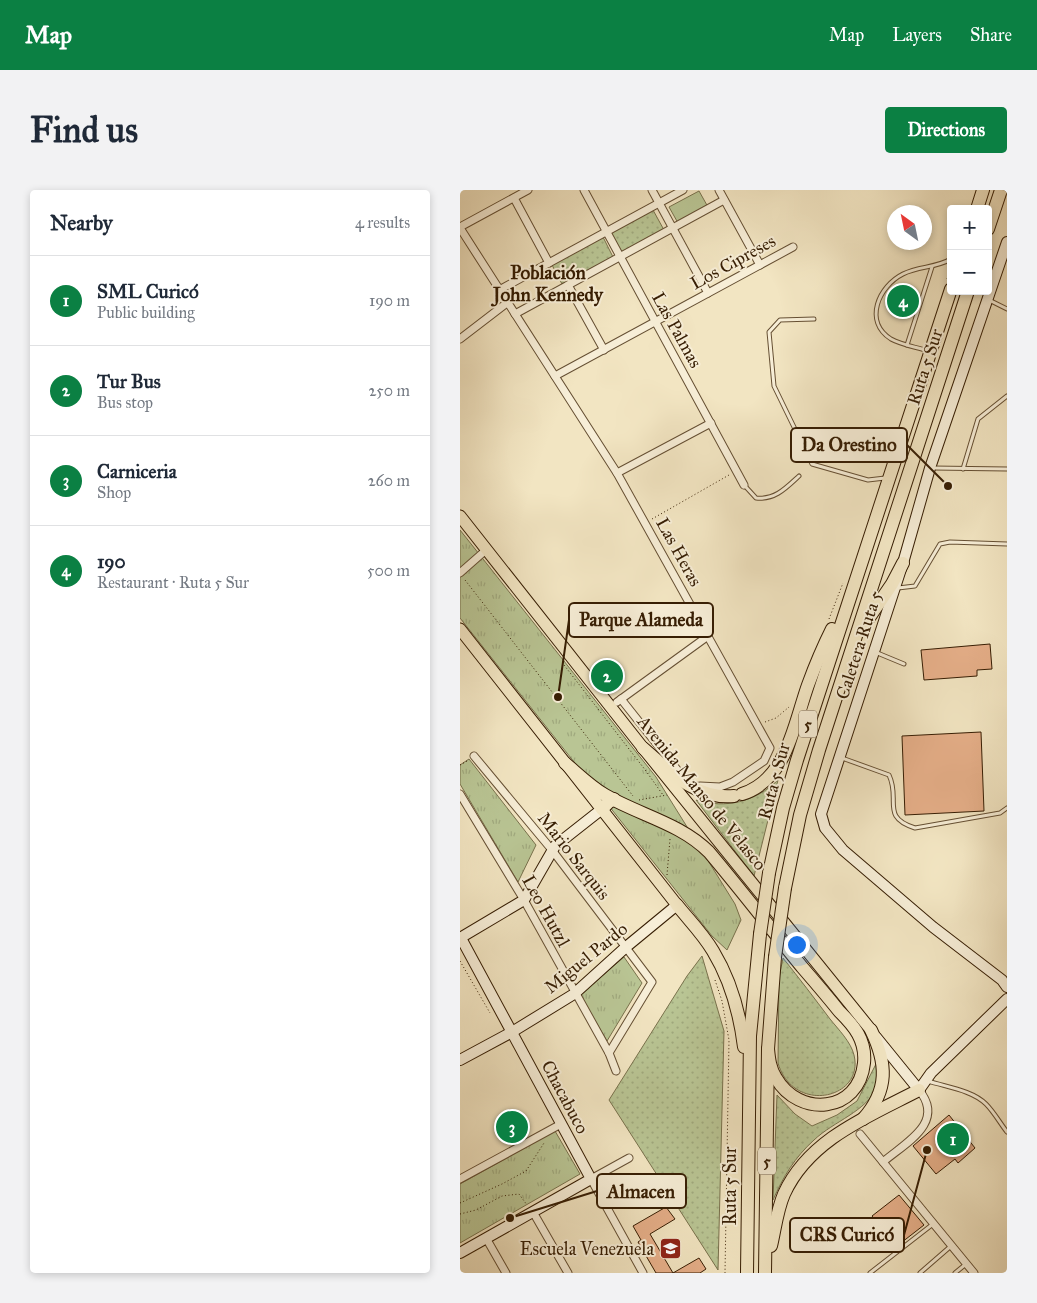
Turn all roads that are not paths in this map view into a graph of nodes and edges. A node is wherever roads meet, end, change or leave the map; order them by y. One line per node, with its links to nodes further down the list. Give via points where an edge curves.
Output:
1 (528, 190): 8 (street)
2 (584, 190): 15 (street, Las Palmas)
3 (652, 190): 10 (street)
4 (683, 190): 10 (street)
5 (719, 190): 9 (street)
6 (983, 190): 11 (highway)
7 (1001, 190): 12 (highway)
8 (514, 198): 13 (street); 20 (street)
9 (724, 200): 14 (street); 21 (street)
10 (659, 203): 14 (street); 15 (street)
11 (978, 205)
12 (992, 216)
13 (460, 227): 24 (street, Las Heras)
14 (673, 228): 18 (street); 26 (street)
15 (606, 232): 18 (street, Las Palmas); 20 (street)
16 (1007, 242): 28 (street, Caletera Ruta 5)
17 (793, 246): 21 (street, Los Cipreses)
18 (620, 257): 23 (street); 33 (street, Las Palmas)
19 (947, 261): 22 (lane)
20 (549, 263): 24 (street)
21 (760, 265): 26 (street, Los Cipreses)
22 (932, 267): 35 (lane); 35 (lane, via 917,269 897,278 886,286 878,300 877,312 882,328 893,340)
23 (568, 285): 31 (street); 36 (street)
24 (501, 289): 29 (street, Las Heras)
25 (947, 292): 37 (highway, Ruta 5 Sur / 5)
26 (708, 293): 33 (street, Los Cipreses)
27 (967, 295): 57 (highway, Ruta 5 Sur / 5)
28 (988, 300): 30 (lane); 41 (street, Caletera Ruta 5)
29 (508, 302): 31 (street, Las Heras); 34 (street)
30 (1007, 309)
31 (515, 314): 38 (street, Las Heras)
32 (814, 319): 46 (lane, via 780,320 769,332 774,386 812,464 868,480)
33 (655, 322): 36 (street, Los Cipreses); 40 (street, Las Palmas)
34 (460, 339)
35 (907, 344): 37 (lane)
36 (604, 350): 38 (street, Los Cipreses)
37 (930, 352): 46 (highway, Ruta 5 Sur / 5)
38 (555, 376): 44 (street, Las Heras)
39 (1007, 396): 42 (lane, via 978,419)
40 (711, 424): 44 (street); 47 (street, Las Palmas)
41 (930, 468): 42 (lane); 51 (street, Caletera Ruta 5)
42 (963, 469): 43 (lane)
43 (1007, 469)
44 (618, 473): 56 (street, Las Heras)
45 (798, 476): 47 (lane, via 780,492 765,498 756,498)
46 (890, 478): 53 (highway, Ruta 5 Sur / 5)
47 (744, 485)
48 (460, 516): 50 (main road, Avenida Manso de Velasco)
49 (1007, 544): 54 (lane, via 940,544 915,586)
50 (486, 550): 52 (street); 61 (main road, Avenida Manso de Velasco)
51 (903, 564): 54 (street, Caletera Ruta 5); 57 (highway)
52 (460, 573)
53 (856, 576): 62 (highway, via 813,671 782,760 764,782 738,795 713,796 690,787); 84 (highway, Ruta 5 Sur / 5, bridge, via 783,808 760,934)
54 (895, 588): 58 (street, Caletera Ruta 5)
55 (460, 629): 65 (main road)
56 (708, 636): 60 (street); 60 (street, Las Heras, via 770,748 764,761 720,787 699,786 680,774)
57 (854, 642): 80 (highway, Ruta 5 Sur / 5, bridge, via 808,787 790,857 775,956)
58 (874, 652): 59 (lane); 64 (street, Caletera Ruta 5)
59 (904, 664)
60 (621, 699): 61 (street)
61 (610, 706): 62 (main road, Avenida Manso de Velasco)
62 (643, 748): 78 (main road, Avenida Manso de Velasco)
63 (474, 756): 70 (street, Mario Sarquis)
64 (839, 757): 68 (lane, via 889,775 894,816 901,823 915,828 1000,814); 75 (street, Caletera Ruta 5, via 821,814 828,832 848,854)
65 (566, 763): 67 (highway, via 594,788); 69 (main road)
66 (460, 794): 71 (street, Leo Hutzl)
67 (614, 800): 69 (highway); 80 (highway, via 671,825 709,852 854,1028 863,1048 863,1071 856,1086 840,1102 811,1104 791,1095 780,1084 770,1064)
68 (1007, 808)
69 (602, 809): 70 (street); 72 (main road)
70 (552, 850): 71 (street); 74 (street, Mario Sarquis)
71 (524, 900): 73 (street); 76 (street, Leo Hutzl)
72 (677, 905): 74 (street, Miguel Pardo); 84 (highway, via 707,942 722,969 744,1042)
73 (460, 938): 79 (street, Chacabuco)
74 (626, 947): 76 (street, Miguel Pardo); 81 (street, Mario Sarquis, via 652,982)
75 (1007, 986)
76 (574, 994): 79 (street, Miguel Pardo); 81 (street, Leo Hutzl)
77 (1007, 999): 86 (street)
78 (871, 1030): 85 (street, Avenida Manso de Velasco); 88 (highway, via 882,1058 883,1077 878,1096)
79 (512, 1032): 82 (street, Miguel Pardo); 87 (street, Chacabuco)
80 (768, 1049): 104 (highway, Ruta 5 Sur / 5)
81 (609, 1053): 83 (street, Leo Hutzl)
82 (460, 1060)
83 (616, 1071)
84 (748, 1072): 103 (highway, Ruta 5 Sur / 5)
85 (906, 1074): 86 (street, Avenida Manso de Velasco); 86 (street, via 918,1075)
86 (925, 1081): 88 (highway); 89 (lane, via 981,1100); 91 (street, via 928,1116 922,1129)
87 (557, 1126): 92 (street); 93 (street, Chacabuco)
88 (860, 1128): 91 (street); 104 (highway, via 838,1134 816,1150 793,1177 779,1210)
89 (1007, 1132)
90 (628, 1158): 93 (street)
91 (883, 1162): 95 (street)
92 (460, 1179)
93 (591, 1179): 94 (street); 102 (street, Chacabuco)
94 (533, 1212): 96 (street); 101 (street)
95 (933, 1223): 97 (street); 105 (lane)
96 (486, 1238): 98 (street); 100 (street)
97 (952, 1246): 99 (street); 106 (lane)
98 (460, 1253)
99 (966, 1264): 107 (lane); 108 (street)
100 (506, 1273)
101 (568, 1273)
102 (643, 1273)
103 (747, 1273)
104 (765, 1273)
105 (870, 1273)
106 (920, 1273)
107 (955, 1273)
108 (974, 1273)

